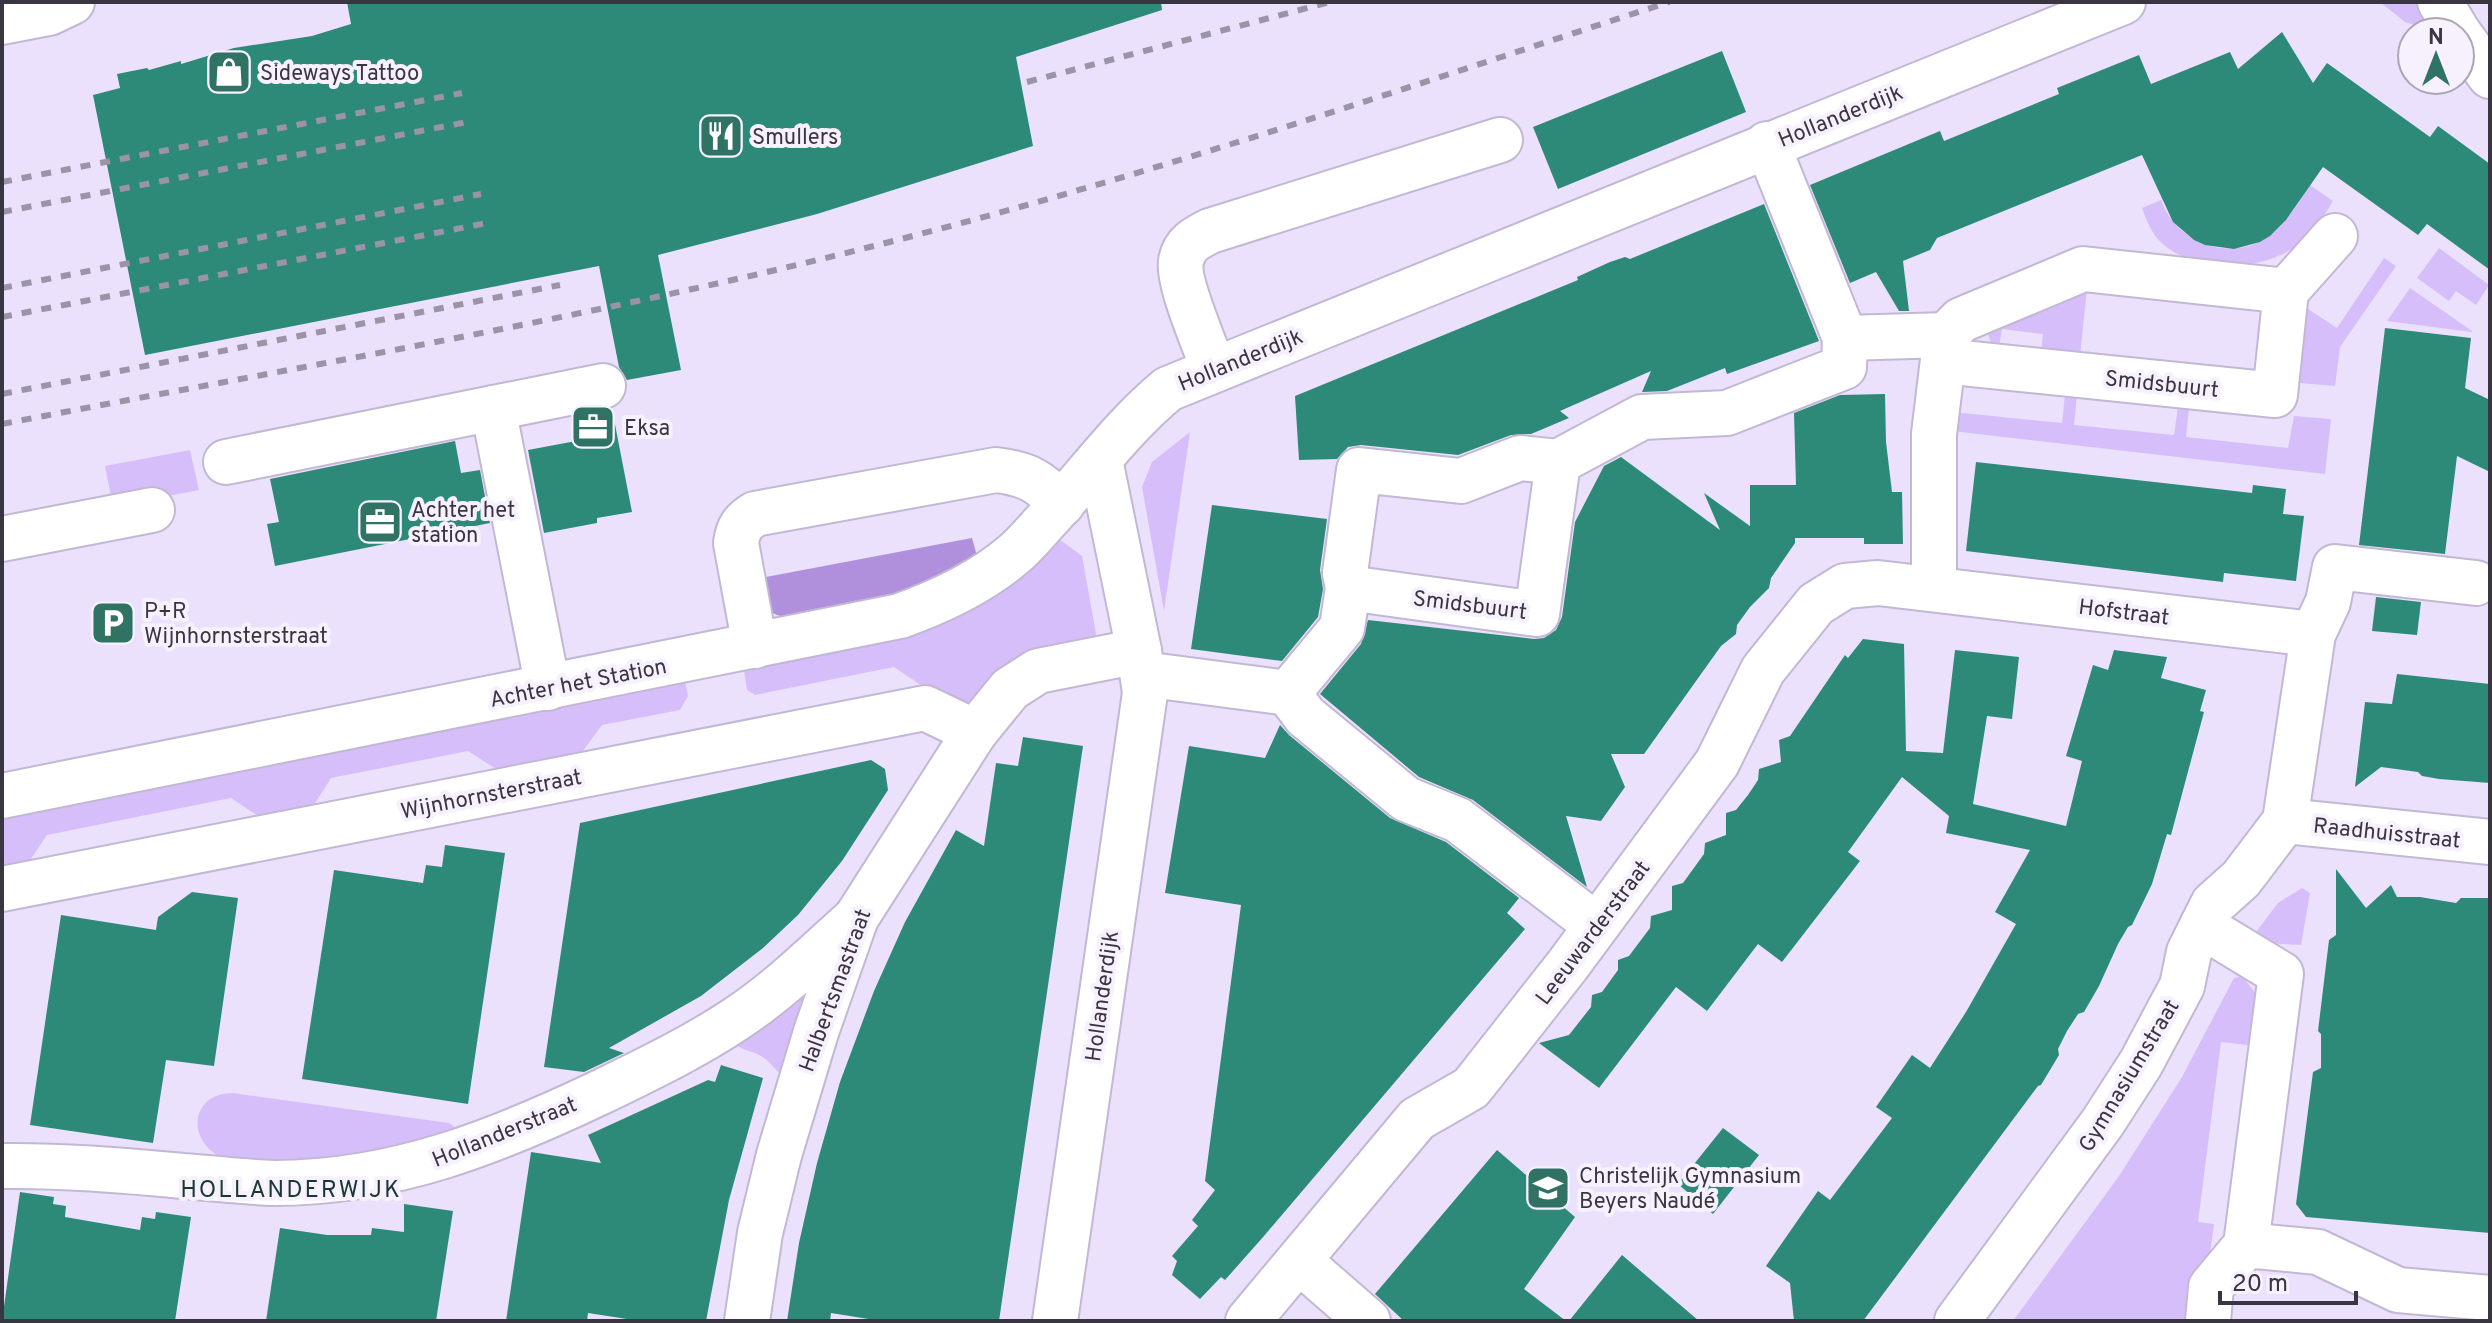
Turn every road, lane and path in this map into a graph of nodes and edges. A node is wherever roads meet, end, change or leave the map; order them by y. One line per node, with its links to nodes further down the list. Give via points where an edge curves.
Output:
1 (2123, 2): 5 (street, Hollanderdijk)
2 (2476, 57): 3 (street)
3 (2490, 76)
4 (1500, 140): 10 (street, via 1190,241 1181,261 1182,278)
5 (1767, 144): 8 (street); 10 (street, Hollanderdijk)
6 (2335, 236): 7 (street)
7 (2286, 291): 9 (street, via 2083,269 1961,320); 9 (street, Smidsbuurt, via 2275,395)
8 (1845, 338): 9 (street, Smidsbuurt); 15 (street, via 1844,367 1727,413 1642,417)
9 (1945, 348): 21 (street, via 1934,434)
10 (1214, 370): 13 (street, Hollanderdijk, via 1168,389 1137,414)
11 (603, 386): 12 (street)
12 (493, 408): 14 (street); 25 (street)
13 (1100, 460): 16 (street, Achter het Station); 24 (street, Hollanderdijk)
14 (226, 462)
15 (1558, 462): 20 (street, via 1520,458 1461,481 1359,470 1345,573); 20 (street, Smidsbuurt, via 1537,614)
16 (1062, 504): 23 (street, Achter het Station, via 1015,554 942,600 888,619); 23 (street, via 1021,473 996,470 755,514 738,530 736,543)
17 (152, 510): 18 (street)
18 (2, 539)
19 (2476, 583): 22 (street, Gymnasiumstraat, via 2335,567 2328,602)
20 (1348, 588): 26 (street, via 1342,628)
21 (1934, 588): 22 (street, Hofstraat); 33 (street, Leeuwarderstraat, via 1845,586 1816,604 1763,670 1717,763)
22 (2313, 634): 29 (street, Gymnasiumstraat)
23 (755, 646): 25 (street, Achter het Station)
24 (1141, 662): 26 (street, Halbertsmastraat); 27 (street, Halbertsmastraat, via 1038,671 1010,689); 40 (street, Hollanderdijk, via 1145,693)
25 (548, 688): 28 (street, Achter het Station)
26 (1288, 693): 33 (street, via 1305,716 1406,799 1458,820)
27 (975, 732): 31 (street, Wijnhornsterstraat, via 925,708); 32 (street, Halbertsmastraat)
28 (2, 796)
29 (2285, 821): 30 (street, Raadhuisstraat); 34 (street, Gymnasiumstraat, via 2241,879 2213,904)
30 (2490, 842)
31 (2, 889)
32 (856, 918): 35 (street, Hollanderstraat, via 764,999 694,1045 554,1114 434,1161 367,1175 274,1183); 39 (street, Halbertsmastraat, via 779,1155)
33 (1596, 925): 37 (street, Leeuwarderstraat, via 1471,1088 1417,1119)
34 (2202, 926): 36 (street, via 2281,974); 43 (street, Gymnasiumstraat, via 2189,952 2182,986 2141,1063)
35 (2, 1166)
36 (2246, 1245): 38 (street, via 2318,1252 2398,1290); 44 (street, via 2211,1287)
37 (1299, 1261): 41 (street, Leeuwarderstraat); 42 (street)
38 (2490, 1298)
39 (747, 1321)
40 (1055, 1321)
41 (1248, 1321)
42 (1368, 1321)
43 (1957, 1321)
44 (2208, 1321)

